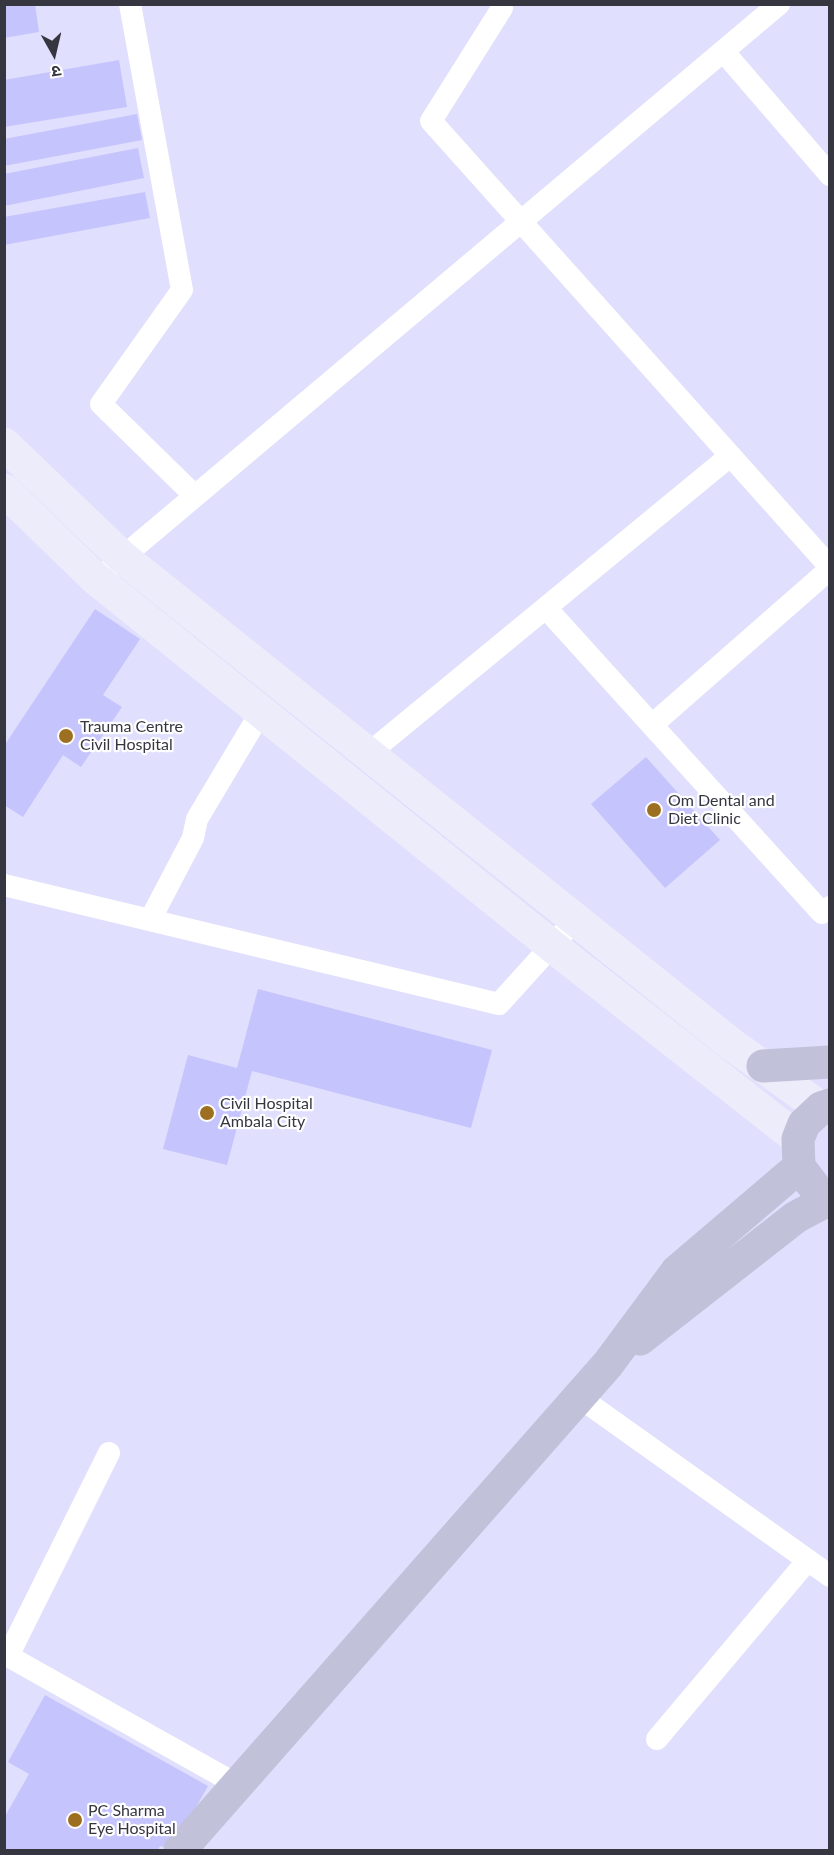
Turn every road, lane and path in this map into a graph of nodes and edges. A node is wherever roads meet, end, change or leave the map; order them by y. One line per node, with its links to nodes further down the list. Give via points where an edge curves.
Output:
1 (130, 4): 10 (street, via 182,290 101,404)
2 (501, 4): 6 (street, via 502,9 431,121)
3 (779, 4): 4 (street)
4 (723, 51): 5 (street); 6 (street)
5 (830, 175)
6 (520, 222): 8 (street); 10 (street)
7 (4, 444): 11 (main road)
8 (730, 456): 12 (street); 14 (street)
9 (4, 490): 13 (main road)
10 (195, 496): 11 (street)
11 (122, 557): 13 (street); 17 (main road)
12 (830, 568): 16 (street)
13 (96, 579): 15 (main road)
14 (546, 608): 16 (street); 17 (street)
15 (261, 712): 21 (street, via 196,819 193,838); 22 (main road)
16 (651, 725): 19 (street, via 822,913)
17 (368, 753): 20 (main road)
18 (4, 885): 21 (street)
19 (830, 907)
20 (576, 919): 22 (street); 24 (main road)
21 (150, 920): 22 (street, via 499,1004)
22 (552, 946): 26 (main road)
23 (830, 1062): 24 (main road)
24 (763, 1066): 25 (main road)
25 (825, 1106): 26 (main road, via 804,1124)
26 (798, 1153): 27 (main road, via 818,1192); 28 (main road, via 678,1271)
27 (830, 1199): 28 (main road, via 796,1218)
28 (608, 1364): 29 (main road)
29 (579, 1397): 31 (street); 34 (main road)
30 (109, 1453): 34 (street, via 8,1656)
31 (808, 1560): 32 (street); 33 (street)
32 (830, 1576)
33 (657, 1738)
34 (236, 1784): 35 (main road)
35 (180, 1851)

